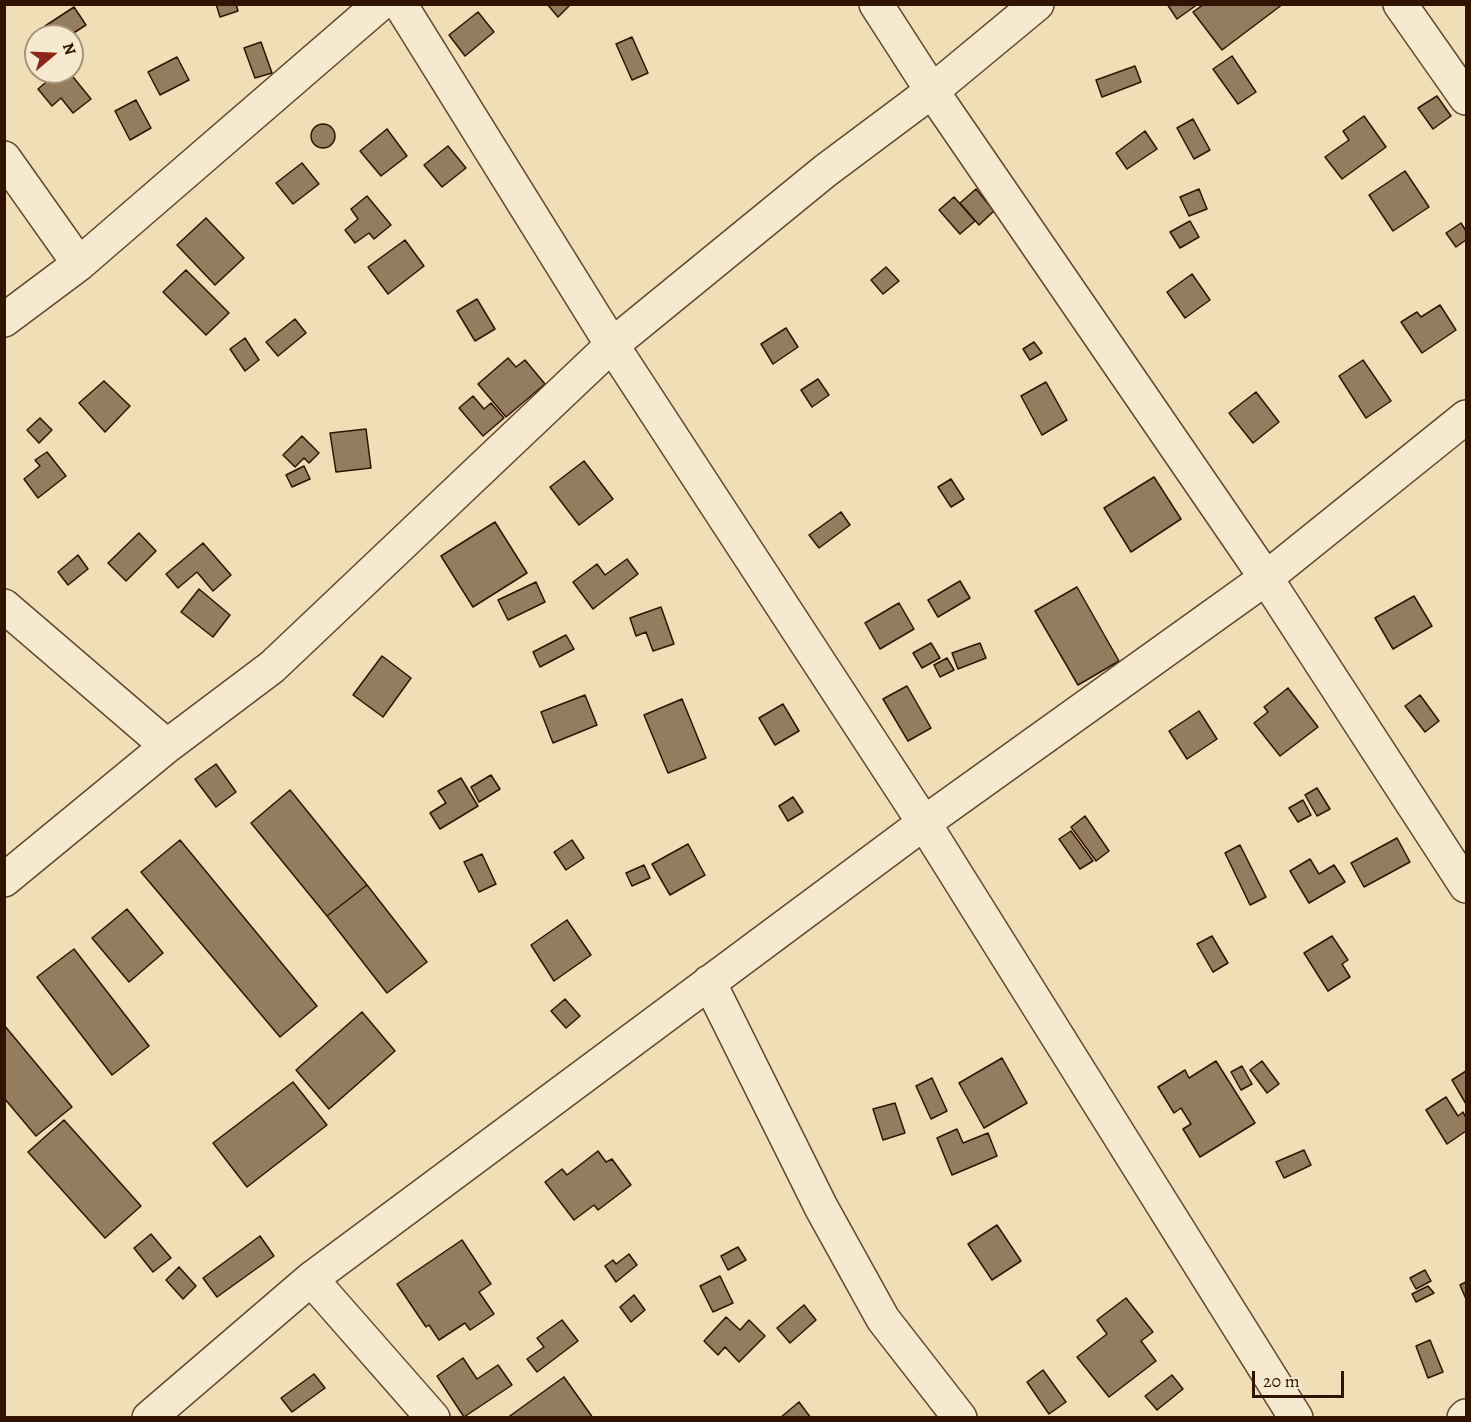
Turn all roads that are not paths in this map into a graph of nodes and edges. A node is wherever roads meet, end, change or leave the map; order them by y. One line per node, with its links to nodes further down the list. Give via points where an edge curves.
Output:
1 (380, 4): 9 (street)
2 (400, 4): 11 (street)
3 (876, 4): 6 (street)
4 (1037, 4): 6 (street)
5 (1400, 4): 7 (street)
6 (932, 91): 11 (street, via 825,171); 13 (street)
7 (1467, 98)
8 (4, 158): 9 (street)
9 (79, 264): 10 (street)
10 (4, 321)
11 (612, 345): 15 (street, via 272,667); 16 (street)
12 (1467, 417): 13 (street)
13 (1266, 578): 16 (street); 18 (street)
14 (4, 606): 15 (street)
15 (167, 746): 17 (street)
16 (924, 823): 19 (street); 24 (street)
17 (4, 880)
18 (1467, 886)
19 (709, 982): 20 (street); 23 (street, via 821,1207 883,1319)
20 (311, 1279): 21 (street); 22 (street)
21 (149, 1418)
22 (433, 1418)
23 (960, 1418)
24 (1296, 1418)

